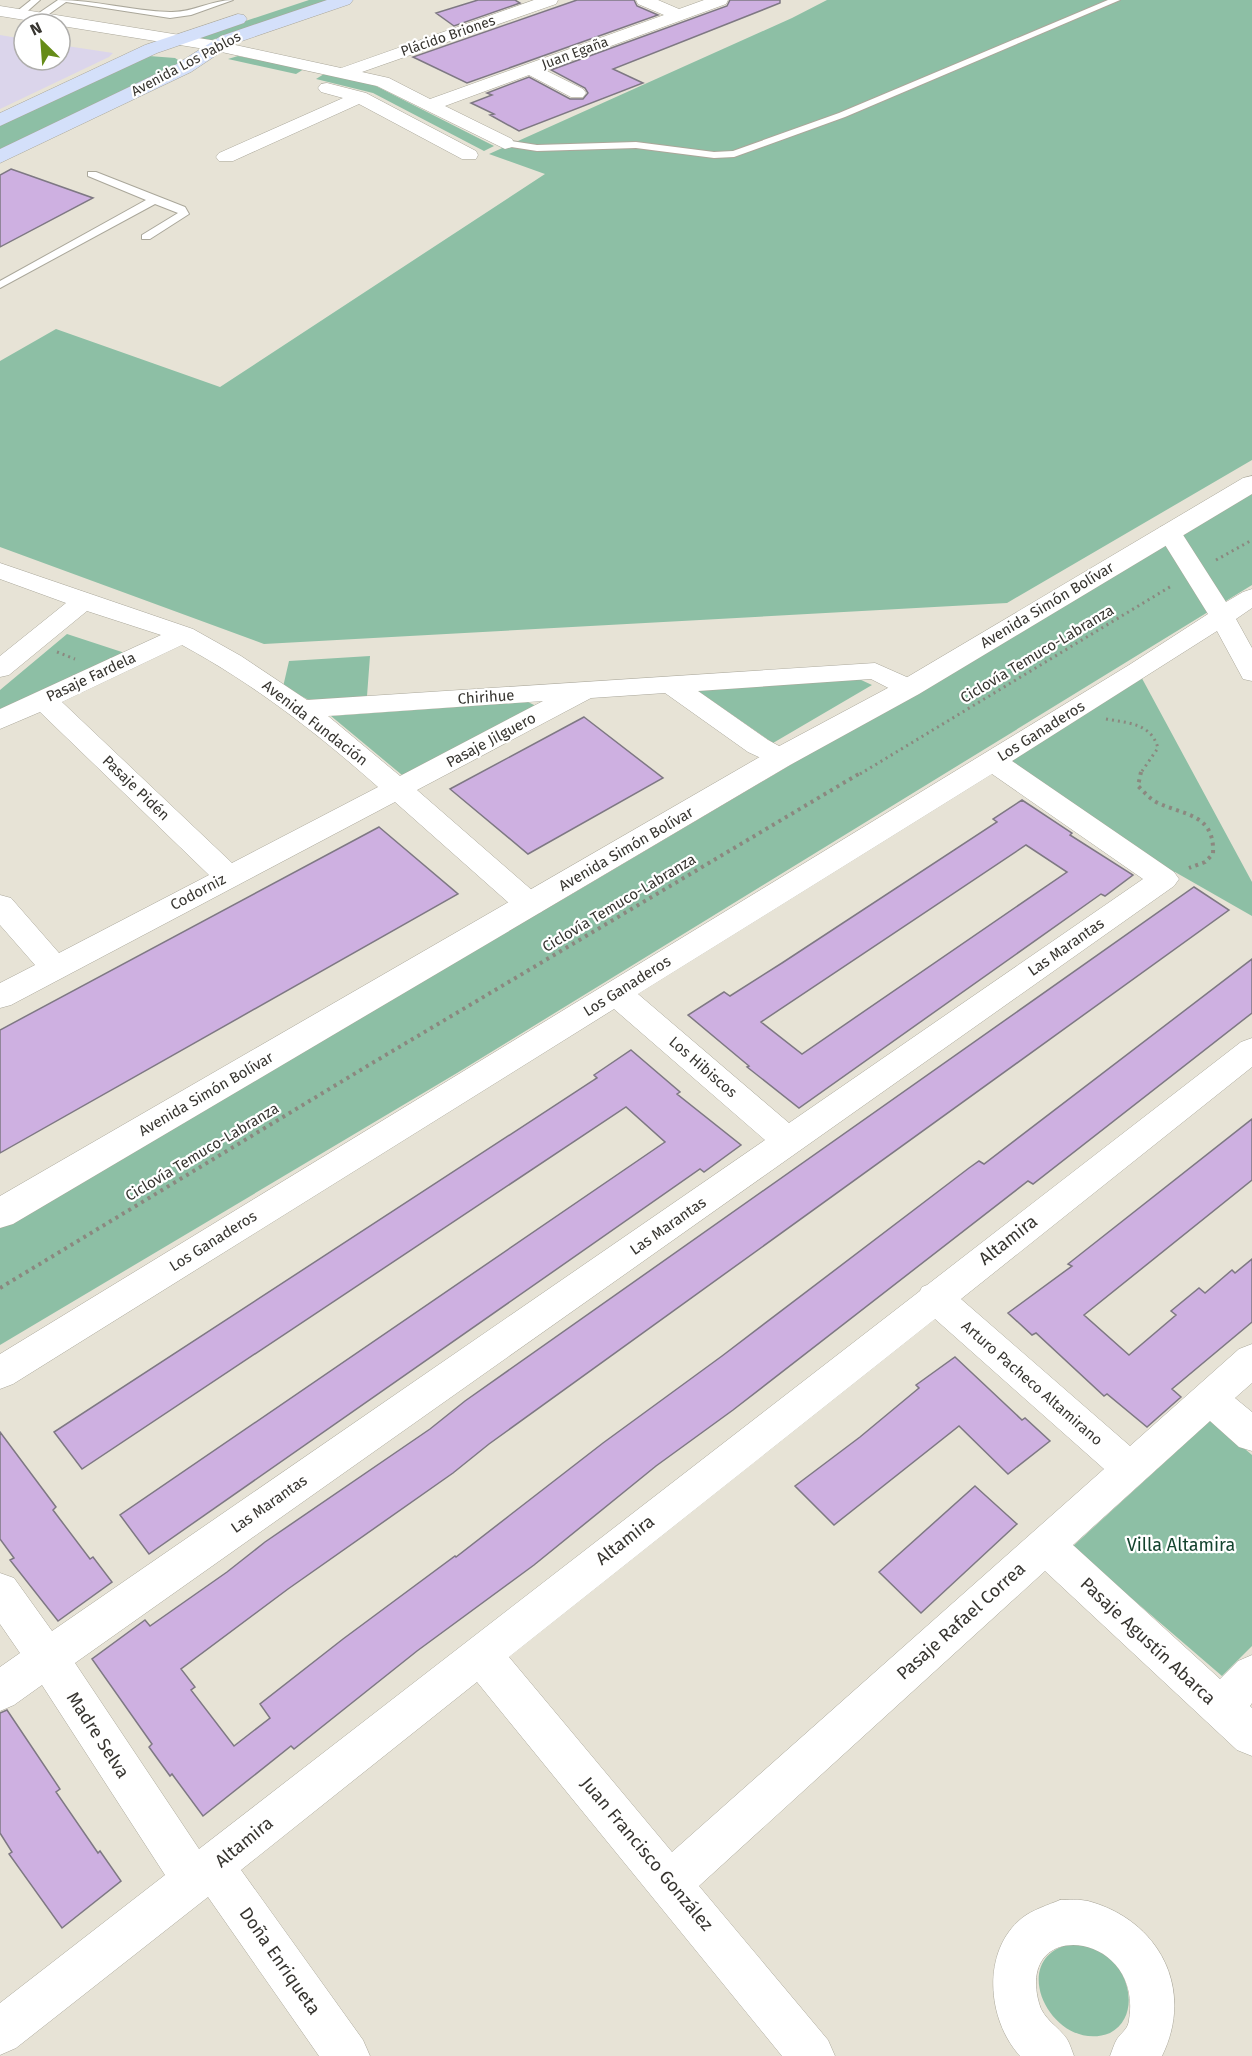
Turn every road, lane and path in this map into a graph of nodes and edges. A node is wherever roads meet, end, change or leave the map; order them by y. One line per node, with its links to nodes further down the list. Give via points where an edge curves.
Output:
1 (65, 0): 2 (lane, via 170,15); 9 (lane)
2 (229, 0)
3 (298, 0): 13 (main road, Avenida Los Pablos)
4 (344, 0): 14 (main road, Avenida Los Pablos)
5 (550, 0): 19 (street, Plácido Briones)
6 (644, 0): 10 (street)
7 (720, 0): 10 (street, Juan Egaña)
8 (1116, 0): 27 (lane, via 842,115 734,154 636,145 537,148)
9 (47, 12)
10 (679, 15): 18 (street, Juan Egaña)
11 (72, 22): 13 (street)
12 (72, 38): 15 (street)
13 (176, 39): 14 (street); 15 (main road, Avenida Los Pablos)
14 (217, 46): 16 (main road, Avenida Los Pablos); 17 (street)
15 (151, 49): 16 (street); 21 (main road, Avenida Los Pablos)
16 (200, 58): 20 (street); 24 (main road, Avenida Los Pablos)
17 (313, 66): 19 (street); 23 (street, via 312,74 291,80)
18 (530, 69): 22 (street); 25 (street, Juan Egaña)
19 (345, 72): 25 (street, via 391,85)
20 (281, 78)
21 (73, 86): 24 (main road, via 110,86 118,90); 26 (main road, Avenida Los Pablos)
22 (577, 93)
23 (360, 97): 28 (street); 30 (street)
24 (117, 100): 29 (main road, Avenida Los Pablos)
25 (430, 105): 27 (street)
26 (0, 120)
27 (505, 143)
28 (469, 155)
29 (0, 157)
30 (226, 157)
31 (92, 174): 32 (lane)
32 (154, 200): 33 (lane, via 182,209 184,214); 34 (lane)
33 (146, 237)
34 (0, 285)
35 (1252, 483): 36 (street, Avenida Simón Bolívar)
36 (1169, 532): 39 (street); 47 (street, Avenida Simón Bolívar)
37 (1252, 540): 39 (path, Ciclovía Temuco-Labranza)
38 (0, 570): 41 (street, Avenida Fundación)
39 (1195, 571): 42 (street); 66 (path, Ciclovía Temuco-Labranza)
40 (1252, 597): 42 (street, Los Ganaderos)
41 (84, 602): 43 (street, Avenida Fundación); 44 (street)
42 (1222, 616): 45 (street); 51 (street, Los Ganaderos)
43 (182, 634): 49 (street, Pasaje Fardela); 50 (street, Avenida Fundación, via 244,669)
44 (0, 669)
45 (1252, 673)
46 (670, 684): 47 (street, Chirihue, via 875,671); 48 (street, Chirihue); 53 (street)
47 (909, 688): 53 (street, Avenida Simón Bolívar)
48 (584, 691): 50 (street, Chirihue); 55 (street, Pasaje Jilguero)
49 (43, 699): 52 (street, Pasaje Fardela); 57 (street, Pasaje Pidén)
50 (301, 709): 55 (street, Avenida Fundación)
51 (1073, 711): 54 (street, Los Ganaderos); 56 (path, via 1136,724 1150,731 1158,748 1140,774 1138,786 1155,801 1199,819 1214,836 1213,854 1205,862 1175,872)
52 (0, 720)
53 (780, 759): 59 (street, Avenida Simón Bolívar)
54 (992, 761): 56 (street); 61 (street, Los Ganaderos)
55 (398, 789): 57 (street, Codorniz); 59 (street, Avenida Fundación)
56 (1152, 871): 64 (street, Las Marantas, via 1164,879)
57 (228, 876): 60 (street, Codorniz)
58 (0, 905): 60 (street)
59 (530, 905): 65 (street, Avenida Simón Bolívar)
60 (55, 968): 62 (street, Codorniz)
61 (616, 993): 64 (street, Los Hibiscos); 69 (street, Los Ganaderos)
62 (0, 998)
63 (1252, 1050): 67 (street, Altamira)
64 (789, 1142): 76 (street, Las Marantas)
65 (0, 1214)
66 (0, 1288)
67 (934, 1297): 72 (street, Arturo Pacheco Altamirano); 75 (street, Altamira)
68 (1252, 1360): 70 (street, Pasaje Rafael Correa)
69 (0, 1373)
70 (1209, 1398): 71 (street); 72 (street, Pasaje Rafael Correa)
71 (1252, 1435)
72 (1130, 1469): 73 (street, Pasaje Rafael Correa)
73 (1045, 1545): 79 (street, Pasaje Agustín Abarca); 82 (street, Pasaje Rafael Correa)
74 (0, 1591): 76 (street, Madre Selva)
75 (480, 1654): 81 (street, Altamira); 82 (street, Juan Francisco González)
76 (48, 1658): 78 (street, Las Marantas); 81 (street, Madre Selva)
77 (1252, 1675): 79 (street)
78 (0, 1691)
79 (1220, 1707): 80 (street, Pasaje Agustín Abarca)
80 (1252, 1736)
81 (204, 1874): 83 (street, Altamira); 85 (street, Doña Enriqueta)
82 (670, 1882): 86 (street, Juan Francisco González)
83 (0, 2032)
84 (1040, 2053): 87 (street, via 1018,2013 1014,1994 1016,1966 1028,1942 1056,1924 1073,1922 1108,1931 1137,1956 1146,1972 1152,1990 1152,2025)
85 (347, 2056)
86 (812, 2056)
87 (1132, 2056)

